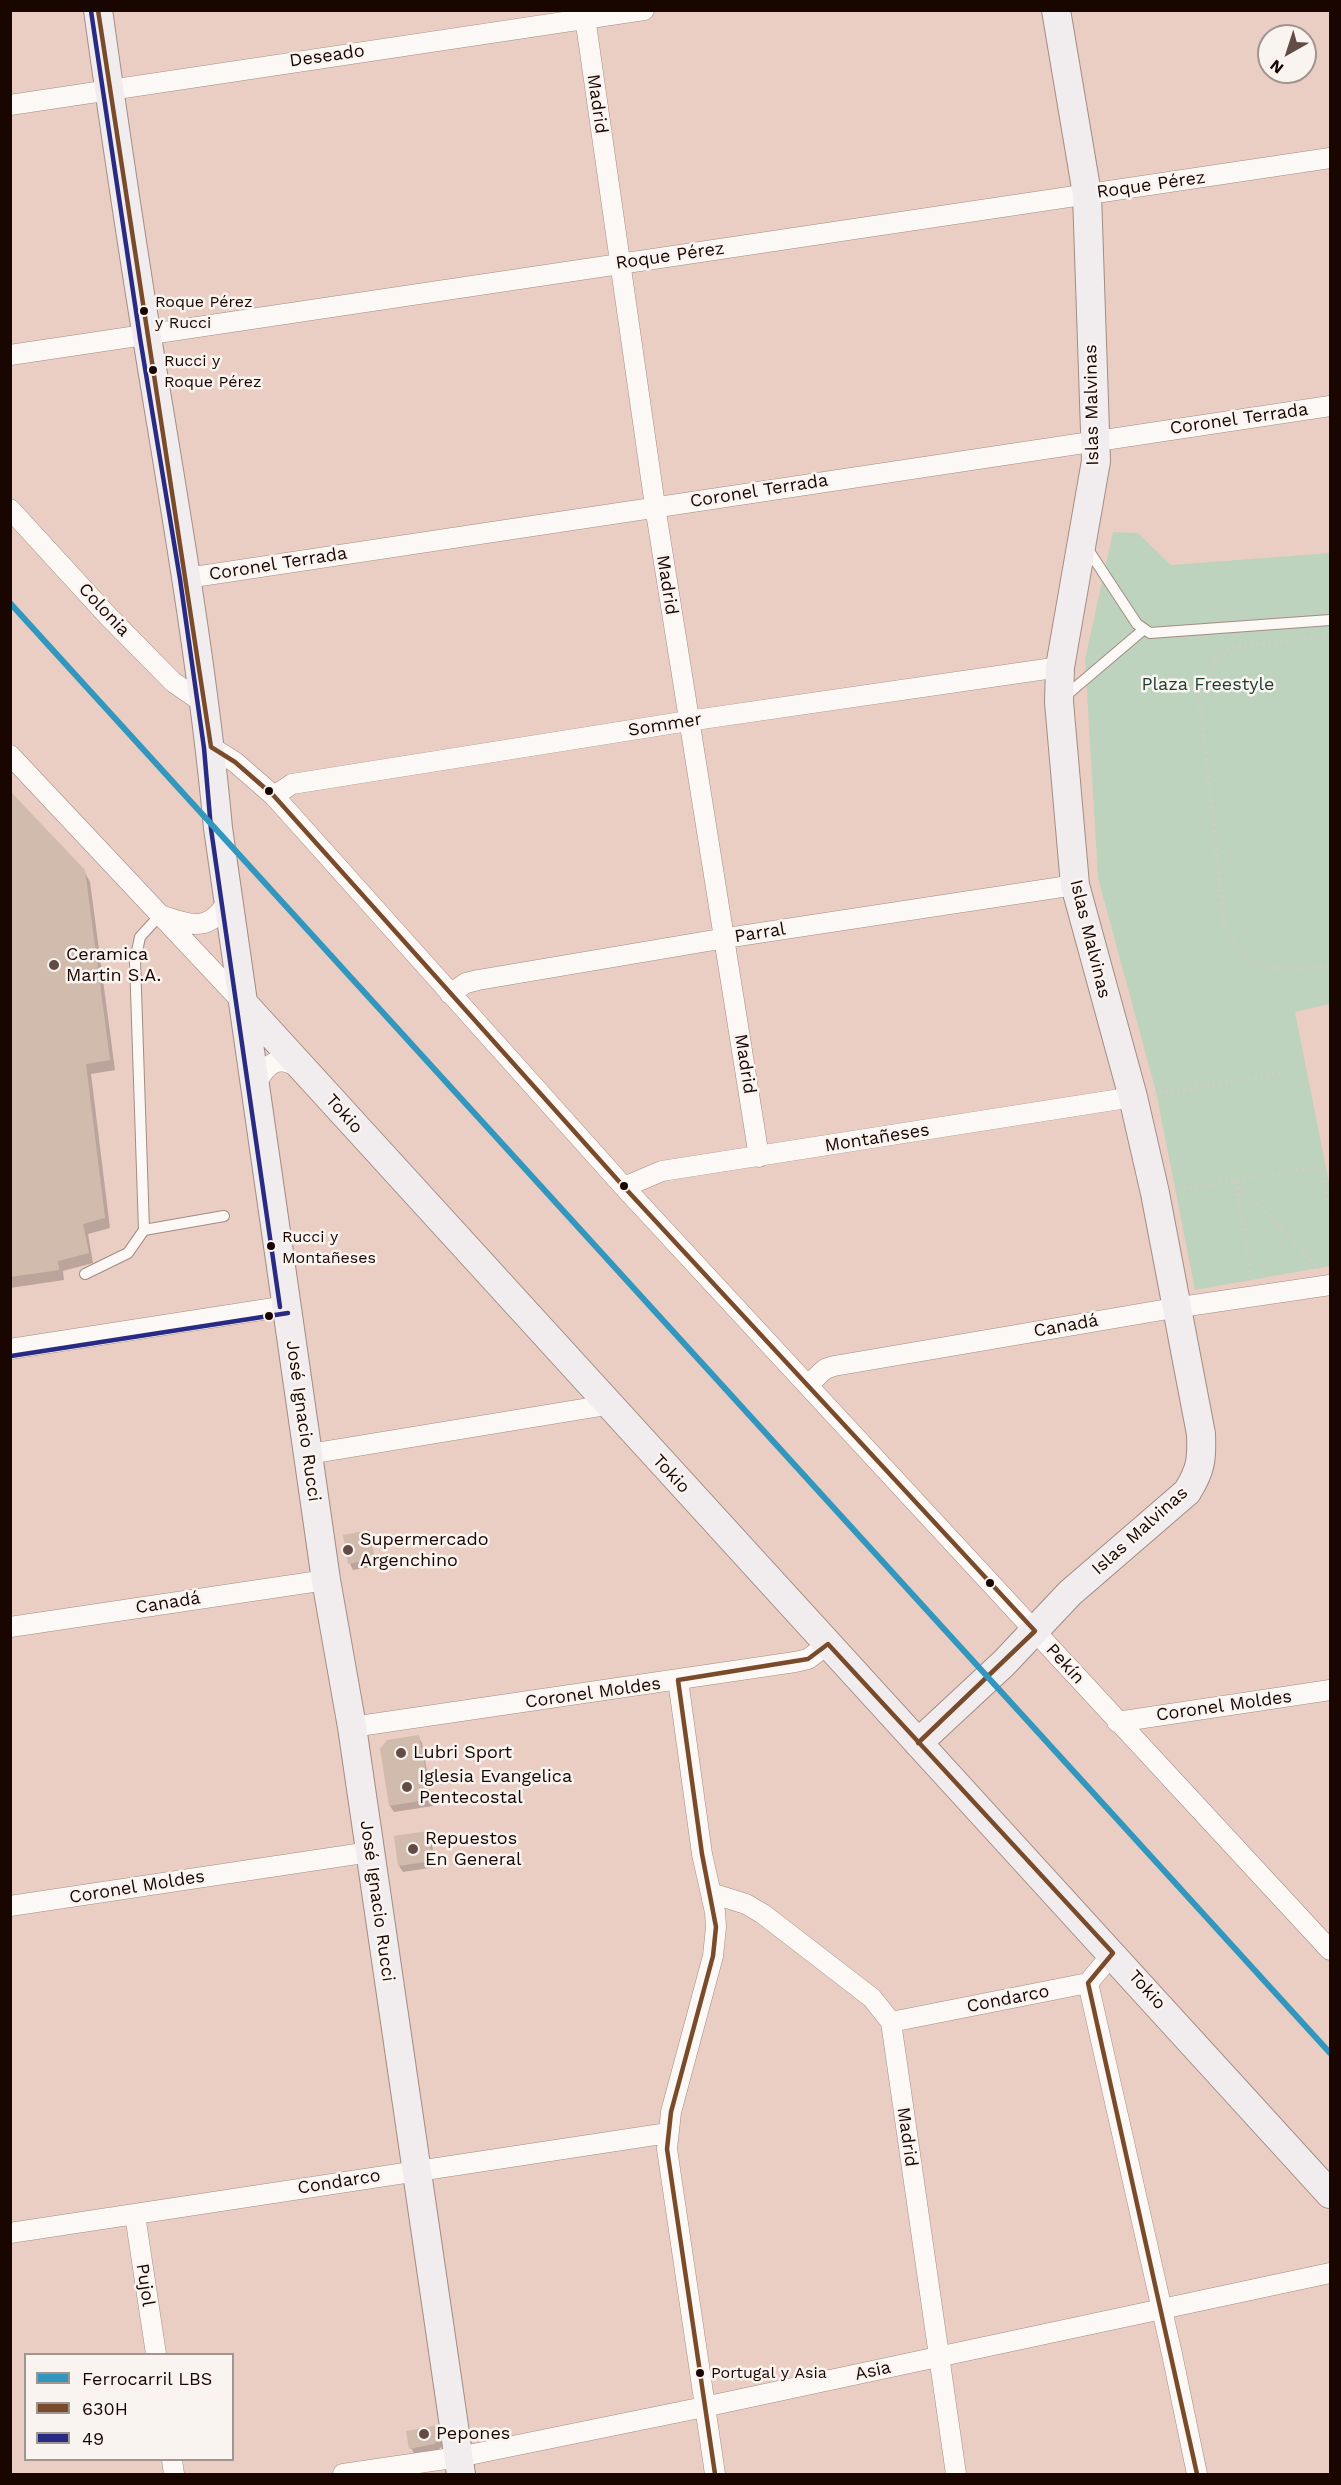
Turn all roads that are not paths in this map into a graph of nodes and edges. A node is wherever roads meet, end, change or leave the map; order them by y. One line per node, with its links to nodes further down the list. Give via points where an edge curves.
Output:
1 (98, 10): 5 (street, José Ignacio Rucci)
2 (644, 10): 4 (street, Deseado)
3 (1056, 10): 8 (street, Islas Malvinas)
4 (585, 15): 5 (street, Deseado); 9 (street, Madrid)
5 (109, 88): 6 (street, Deseado); 10 (street, José Ignacio Rucci)
6 (10, 105)
7 (1330, 158): 8 (street, Roque Pérez)
8 (1087, 194): 9 (street, Roque Pérez); 13 (street, Islas Malvinas)
9 (618, 263): 10 (street, Roque Pérez); 14 (street, Madrid)
10 (147, 337): 11 (street, Roque Pérez); 17 (street, José Ignacio Rucci)
11 (10, 355)
12 (1330, 406): 13 (street, Coronel Terrada)
13 (1095, 440): 14 (street, Coronel Terrada); 16 (street, Islas Malvinas, via 1096,461)
14 (655, 506): 17 (street, Coronel Terrada); 23 (street, Madrid)
15 (10, 509): 22 (street, Colonia, via 173,682)
16 (1082, 540): 19 (lane); 20 (street, Islas Malvinas)
17 (187, 578): 22 (street, José Ignacio Rucci)
18 (1330, 620): 19 (lane, via 1157,634)
19 (1143, 630): 21 (lane)
20 (1060, 667): 21 (street, Islas Malvinas); 23 (street, Sommer)
21 (1059, 702): 27 (street, Islas Malvinas)
22 (205, 704): 24 (street, José Ignacio Rucci)
23 (688, 721): 26 (street, Sommer, via 292,784); 30 (street, Madrid)
24 (211, 747): 26 (street, Pekín); 28 (street, José Ignacio Rucci)
25 (10, 754): 29 (street, Tokio)
26 (274, 796): 31 (street, Pekín)
27 (1075, 885): 30 (street, Parral); 35 (street, Islas Malvinas)
28 (229, 899): 29 (street, via 221,914 200,924); 32 (street, José Ignacio Rucci)
29 (162, 915): 32 (street, Tokio); 39 (lane, via 140,937 135,961)
30 (726, 938): 31 (street, Parral, via 478,980); 36 (street, Madrid)
31 (450, 994): 37 (street, Pekín)
32 (244, 1004): 33 (street, Tokio); 34 (street, José Ignacio Rucci)
33 (305, 1071): 34 (street, via 287,1060 280,1061 263,1070); 46 (street, Tokio)
34 (255, 1085): 42 (street, José Ignacio Rucci)
35 (1132, 1097): 36 (street, Montañeses); 43 (street, Islas Malvinas, via 1155,1193)
36 (759, 1157): 37 (street, Montañeses, via 662,1171)
37 (624, 1187): 45 (street, Pekín)
38 (224, 1216): 39 (lane)
39 (144, 1230): 40 (lane, via 128,1253)
40 (85, 1274)
41 (1327, 1278): 43 (street, Canadá, via 1255,1296)
42 (287, 1306): 44 (street); 47 (street, José Ignacio Rucci)
43 (1174, 1308): 45 (street, Canadá, via 834,1366); 50 (street, Islas Malvinas, via 1201,1434 1199,1474 1187,1492 1070,1593)
44 (10, 1349)
45 (808, 1385): 50 (street, Pekín)
46 (607, 1405): 47 (street); 51 (street, Tokio)
47 (309, 1454): 48 (street, José Ignacio Rucci)
48 (326, 1580): 49 (street, Canadá); 55 (street, José Ignacio Rucci)
49 (10, 1627)
50 (1035, 1631): 54 (street, Pekín); 56 (street, Islas Malvinas)
51 (828, 1644): 52 (street, Coronel Moldes, via 801,1660); 56 (street, Tokio)
52 (678, 1680): 55 (street, Coronel Moldes); 58 (street)
53 (1330, 1690): 54 (street, Coronel Moldes)
54 (1117, 1722): 60 (street, Pekín)
55 (352, 1727): 57 (street, José Ignacio Rucci)
56 (918, 1743): 61 (street, Tokio)
57 (370, 1852): 59 (street, Coronel Moldes); 65 (street, José Ignacio Rucci)
58 (711, 1893): 63 (street, via 763,1914 872,1998); 64 (street, via 716,1927 713,1956)
59 (10, 1906)
60 (1330, 1950)
61 (1113, 1953): 62 (street); 66 (street, Tokio)
62 (1088, 1983): 63 (street, Condarco); 70 (street)
63 (891, 2022): 72 (street, Madrid)
64 (668, 2133): 65 (street, Condarco); 73 (street)
65 (416, 2170): 67 (street, Condarco); 74 (street, José Ignacio Rucci)
66 (1330, 2194)
67 (135, 2215): 68 (street, Condarco); 71 (street, Pujol)
68 (10, 2233)
69 (1330, 2273): 70 (street, Asia)
70 (1160, 2310): 72 (street, Asia); 78 (street)
71 (156, 2353)
72 (939, 2357): 73 (street, Asia); 77 (street, Madrid)
73 (704, 2407): 74 (street, Asia); 76 (street)
74 (460, 2466): 75 (street, Asia)
75 (343, 2475)
76 (715, 2475)
77 (956, 2475)
78 (1197, 2475)

